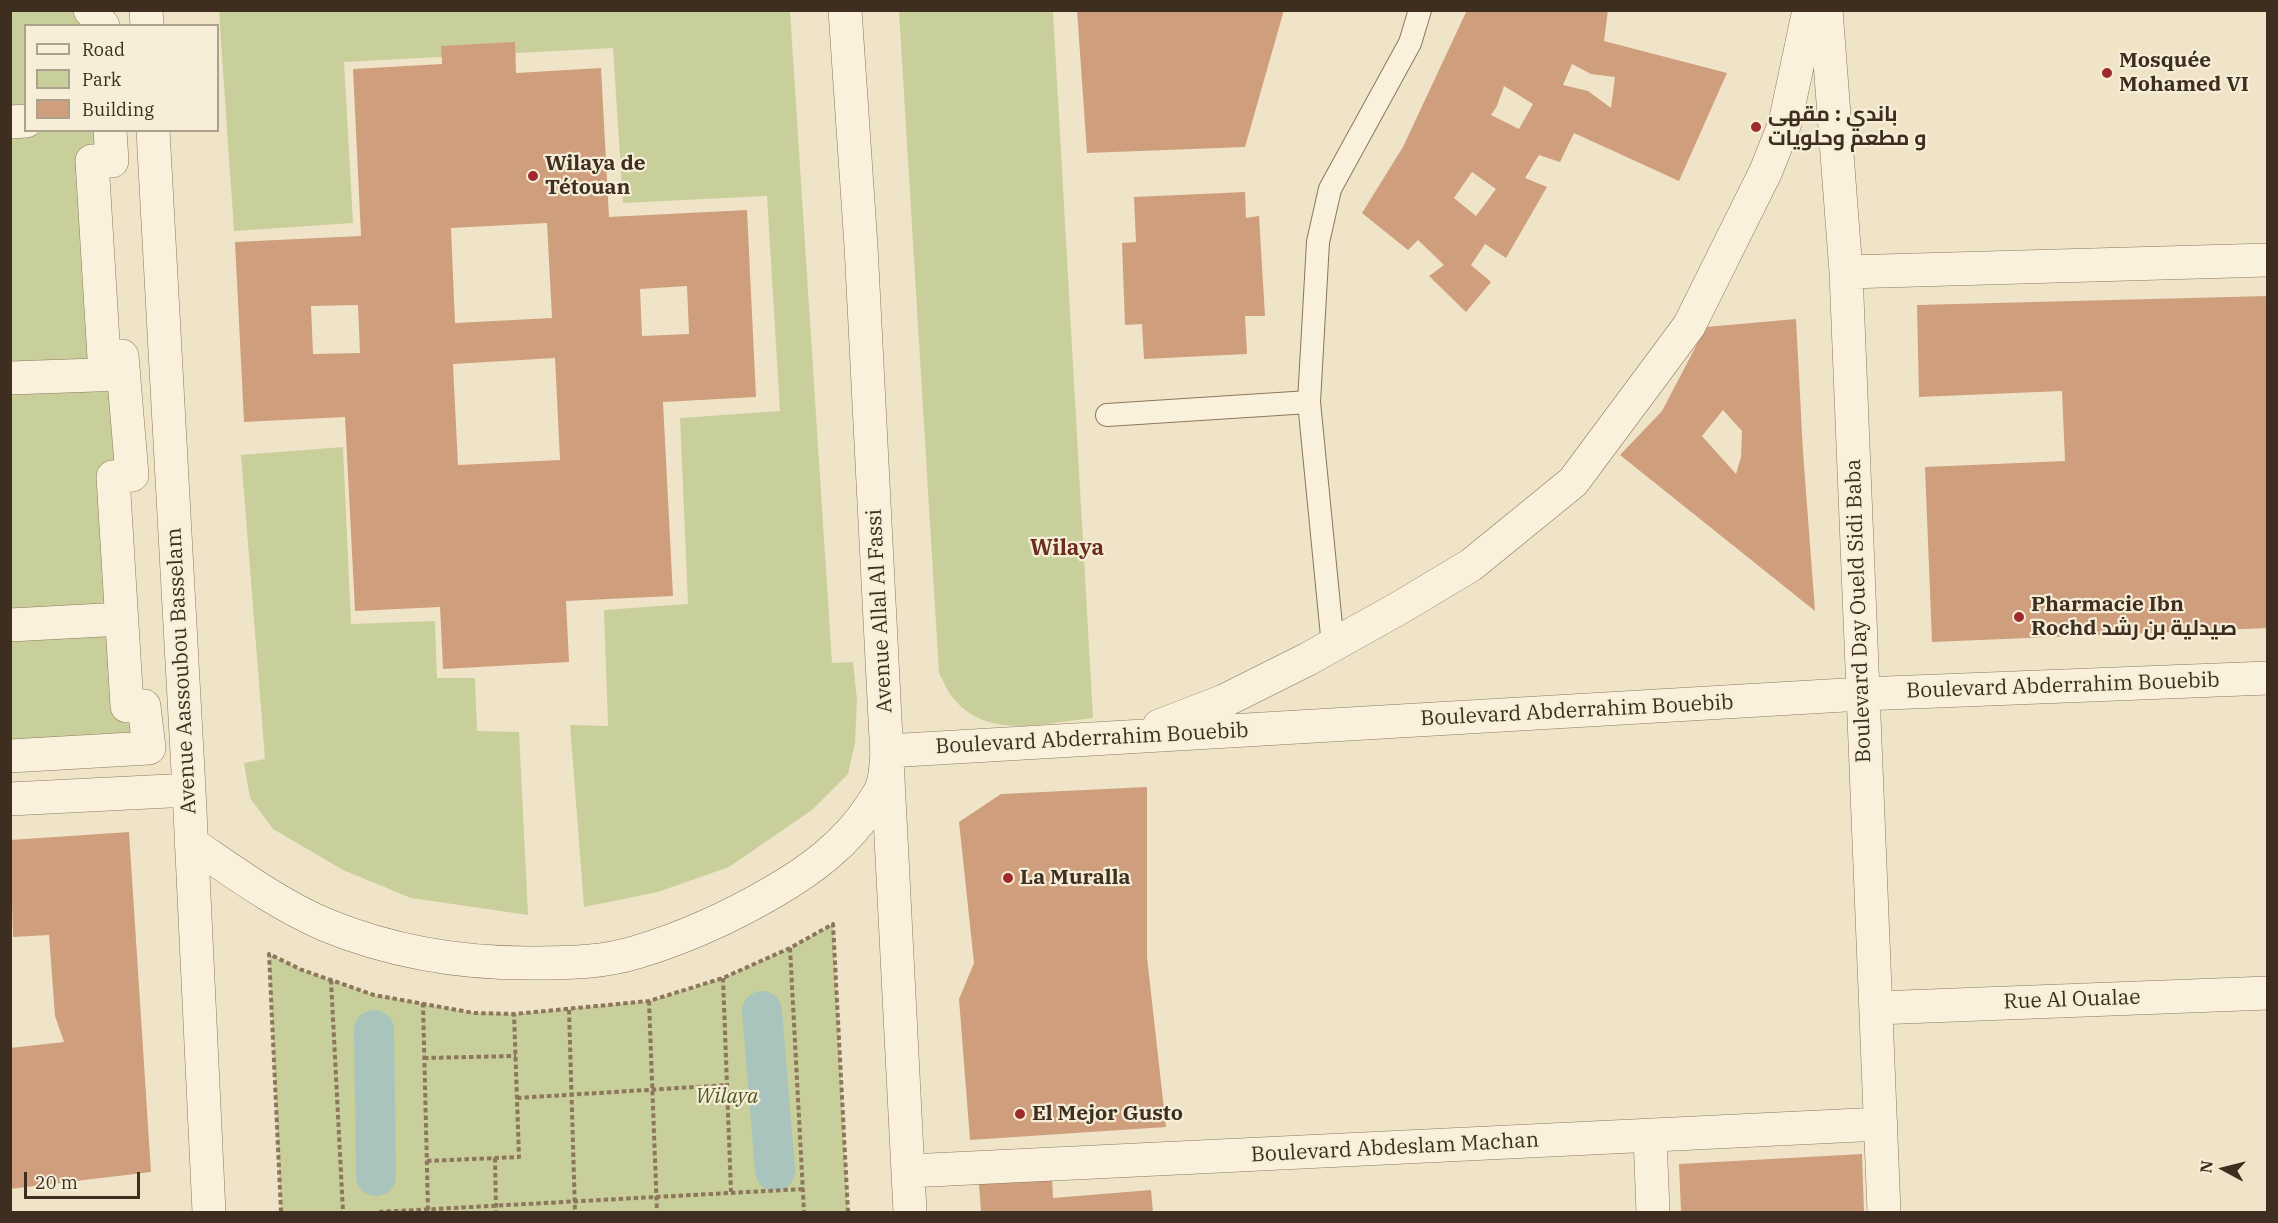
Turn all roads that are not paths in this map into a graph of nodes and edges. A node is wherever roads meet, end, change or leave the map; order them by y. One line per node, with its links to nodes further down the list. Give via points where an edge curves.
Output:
1 (90, 10): 6 (street)
2 (845, 10): 21 (street, Avenue Allal Al Fassi)
3 (1420, 10): 13 (lane, via 1410,43 1330,189 1318,242)
4 (1809, 10): 17 (street, via 1785,123 1766,171 1689,326 1635,402 1573,482 1481,558)
5 (1826, 10): 10 (street, Boulevard Day Oueld Sidi Baba)
6 (101, 24)
7 (110, 132): 11 (street, via 112,161 92,161 104,358 122,356)
8 (153, 132): 23 (street, Avenue Aassoubou Basselam)
9 (2268, 260): 10 (street)
10 (1846, 272): 19 (street, Boulevard Day Oueld Sidi Baba)
11 (124, 374): 12 (street); 15 (street, via 132,476 113,477)
12 (10, 378)
13 (1309, 402): 14 (lane); 17 (lane)
14 (1107, 415)
15 (122, 619): 16 (street); 22 (street, via 128,706 144,706 149,748)
16 (10, 625)
17 (1333, 646): 20 (street, via 1224,701)
18 (2268, 678): 19 (street, Boulevard Abderrahim Bouebib)
19 (1862, 694): 20 (street, Boulevard Abderrahim Bouebib); 27 (street, Boulevard Day Oueld Sidi Baba)
20 (1135, 736): 21 (street, Boulevard Abderrahim Bouebib)
21 (887, 751): 25 (street, via 882,788 865,814 841,843 804,874 697,931 635,953 598,960 498,964 426,956 375,942 325,925 263,892); 30 (street, Avenue Allal Al Fassi)
22 (10, 756)
23 (189, 790): 24 (street); 25 (street, Avenue Aassoubou Basselam)
24 (10, 799)
25 (191, 843): 31 (street, Avenue Aassoubou Basselam)
26 (2268, 993): 27 (street, Rue Al Oualae)
27 (1877, 1008): 28 (street, Boulevard Day Oueld Sidi Baba)
28 (1881, 1124): 29 (street, Boulevard Abdeslam Machan); 34 (street, Boulevard Day Oueld Sidi Baba)
29 (1650, 1136): 30 (street, Boulevard Abdeslam Machan); 33 (street)
30 (909, 1171): 32 (street, Avenue Allal Al Fassi)
31 (209, 1212)
32 (910, 1212)
33 (1653, 1212)
34 (1884, 1212)

